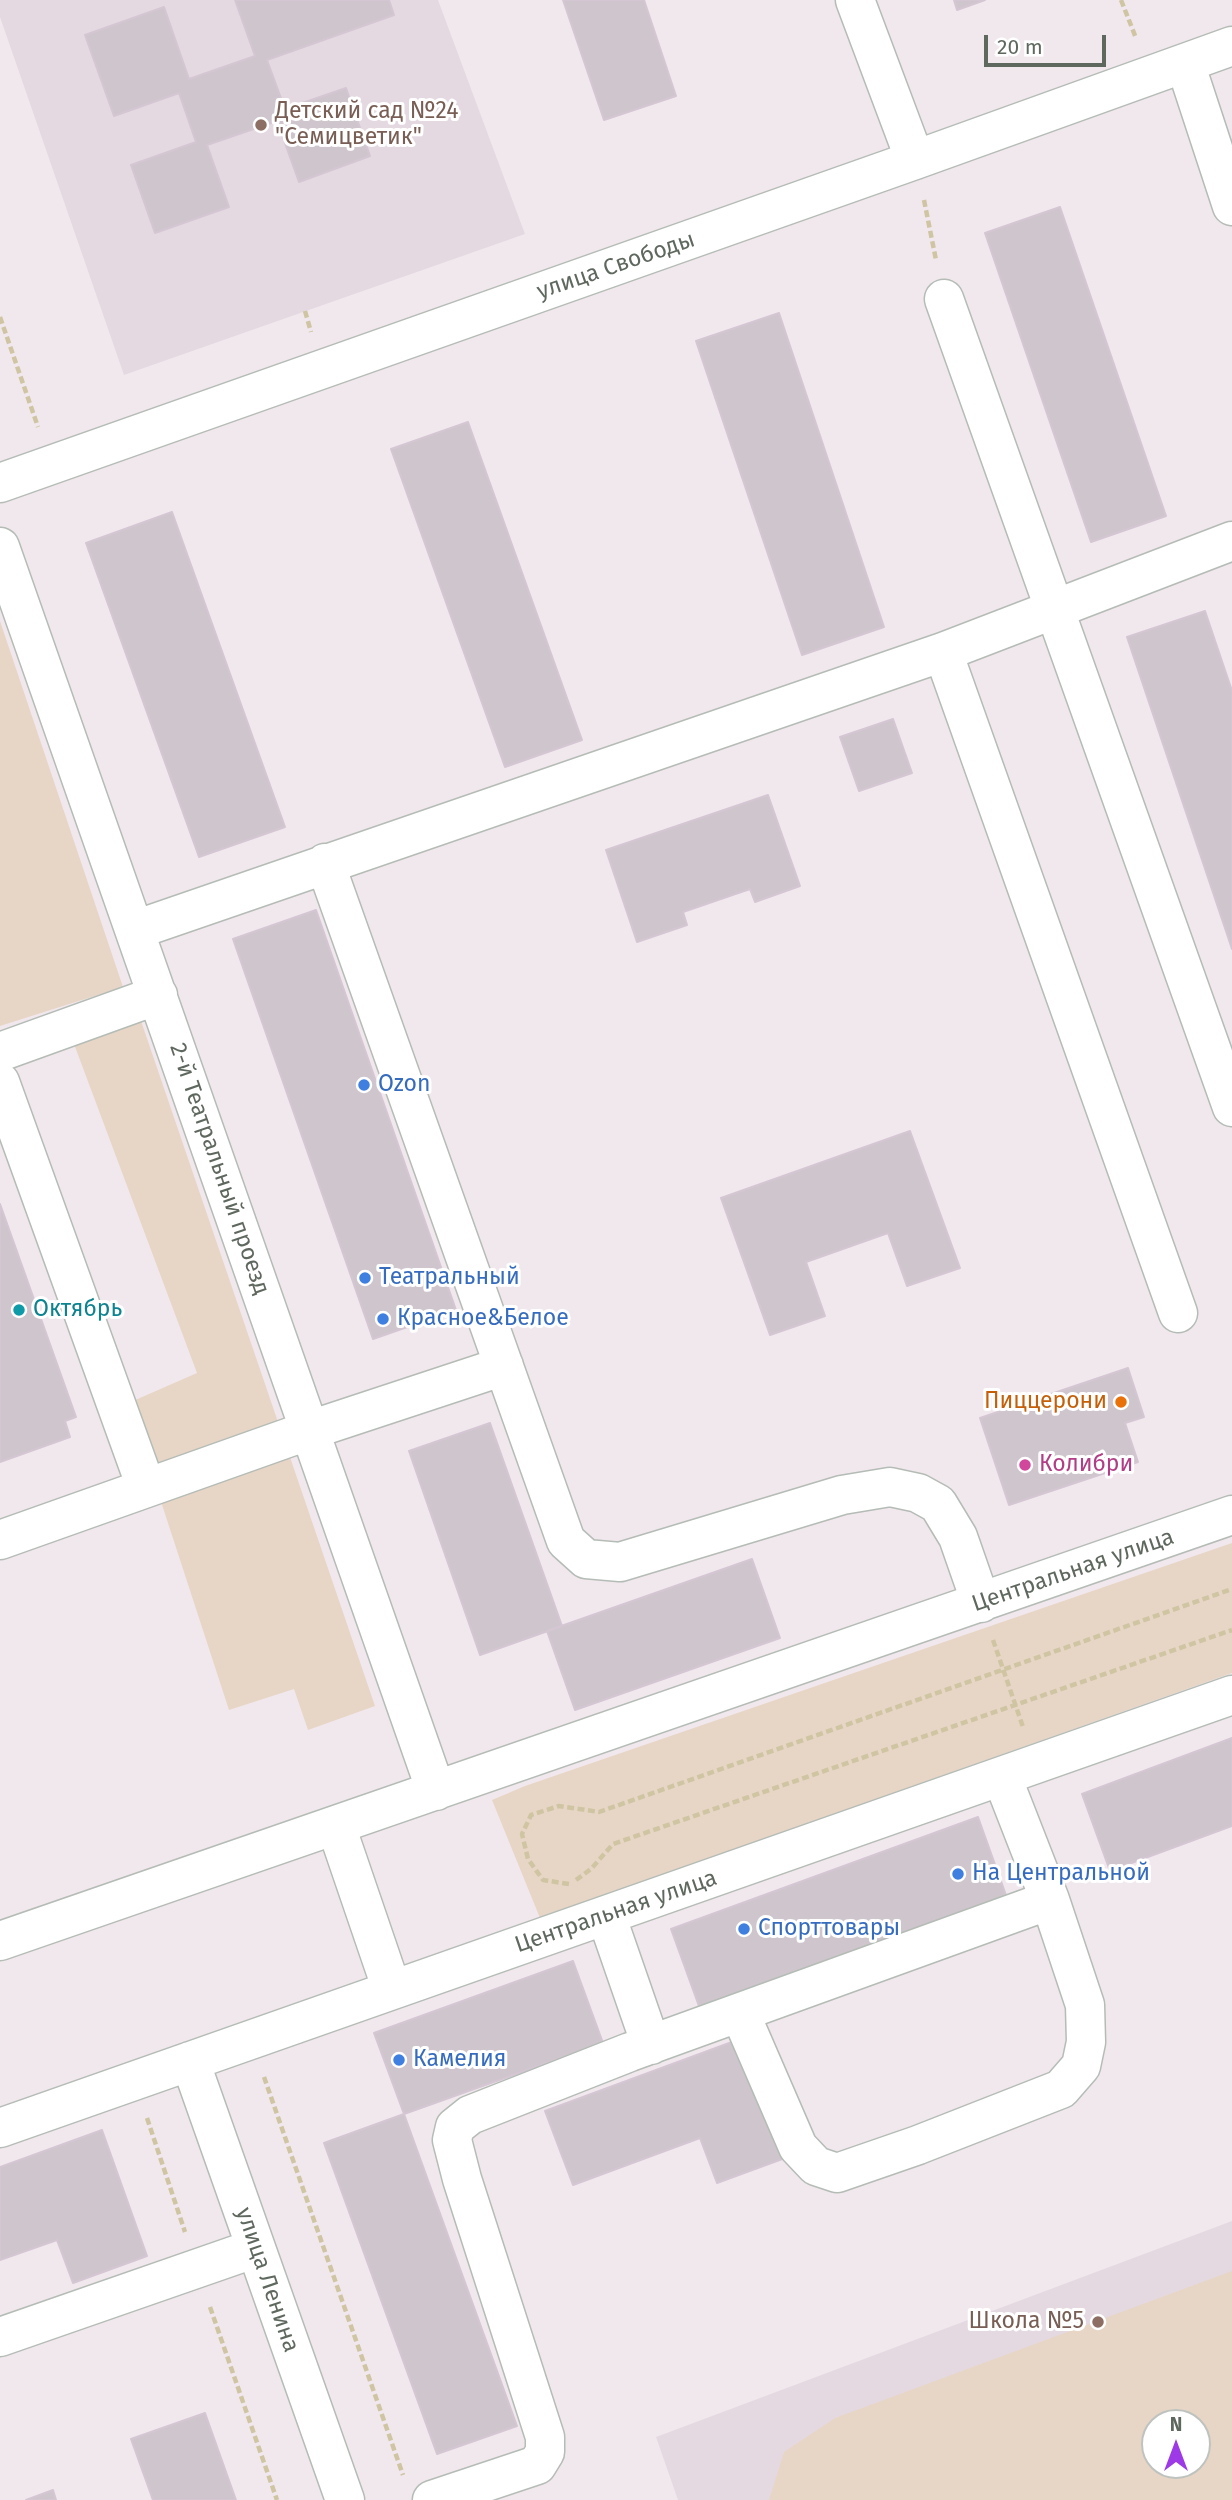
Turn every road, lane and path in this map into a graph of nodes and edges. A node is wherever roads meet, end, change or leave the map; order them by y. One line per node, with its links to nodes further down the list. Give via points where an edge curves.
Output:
1 (855, 0): 4 (street)
2 (1232, 46): 3 (street, улица Свободы)
3 (1185, 63): 4 (street, улица Свободы); 5 (street)
4 (915, 160): 6 (path); 8 (street, улица Свободы)
5 (1232, 206)
6 (944, 299): 12 (street)
7 (0, 317): 8 (path)
8 (51, 465): 9 (street, улица Свободы)
9 (0, 483)
10 (1232, 541): 12 (street)
11 (0, 547): 15 (street, 2-й Театральный проезд)
12 (1055, 609): 13 (street); 19 (street)
13 (943, 652): 14 (street); 20 (street)
14 (325, 863): 15 (street); 21 (street)
15 (135, 930): 16 (street, 2-й Театральный проезд)
16 (158, 995): 17 (street); 22 (street, 2-й Театральный проезд)
17 (0, 1052)
18 (0, 1082): 23 (street)
19 (1232, 1107)
20 (1178, 1314)
21 (504, 1366): 22 (street); 27 (street, via 566,1541 586,1559 620,1562 842,1496 890,1487 918,1493 938,1504 958,1537)
22 (310, 1430): 23 (street); 34 (street, 2-й Театральный проезд)
23 (146, 1487): 25 (street)
24 (1232, 1516): 27 (street, Центральная улица)
25 (0, 1540)
26 (1232, 1589): 29 (path)
27 (981, 1603): 29 (path); 34 (street, Центральная улица)
28 (1232, 1630): 31 (path)
29 (1003, 1670): 31 (path); 31 (path, via 599,1812 559,1806 531,1815 522,1834 528,1859 543,1880 571,1884 613,1844)
30 (1232, 1695): 32 (street, Центральная улица)
31 (1014, 1705): 32 (path)
32 (1038, 1764): 33 (street, Центральная улица)
33 (1002, 1777): 36 (street); 37 (street, Центральная улица)
34 (436, 1791): 35 (street, Центральная улица)
35 (336, 1826): 38 (street, Центральная улица); 39 (street)
36 (1050, 1900): 40 (street); 40 (street, via 1086,2005 1081,2066 1061,2089 918,2145 837,2173 816,2166 798,2147)
37 (606, 1915): 39 (street, Центральная улица); 42 (street)
38 (0, 1941)
39 (392, 1990): 41 (street, Центральная улица)
40 (740, 2013): 42 (street)
41 (251, 2039): 43 (street, Центральная улица); 47 (path)
42 (651, 2045): 47 (street, via 470,2115 455,2127 452,2140 462,2179 545,2437 545,2452 537,2465)
43 (190, 2060): 44 (street, Центральная улица); 45 (street, улица Ленина)
44 (0, 2128)
45 (256, 2248): 46 (street); 48 (street, улица Ленина)
46 (0, 2337)
47 (420, 2493)
48 (345, 2500)

